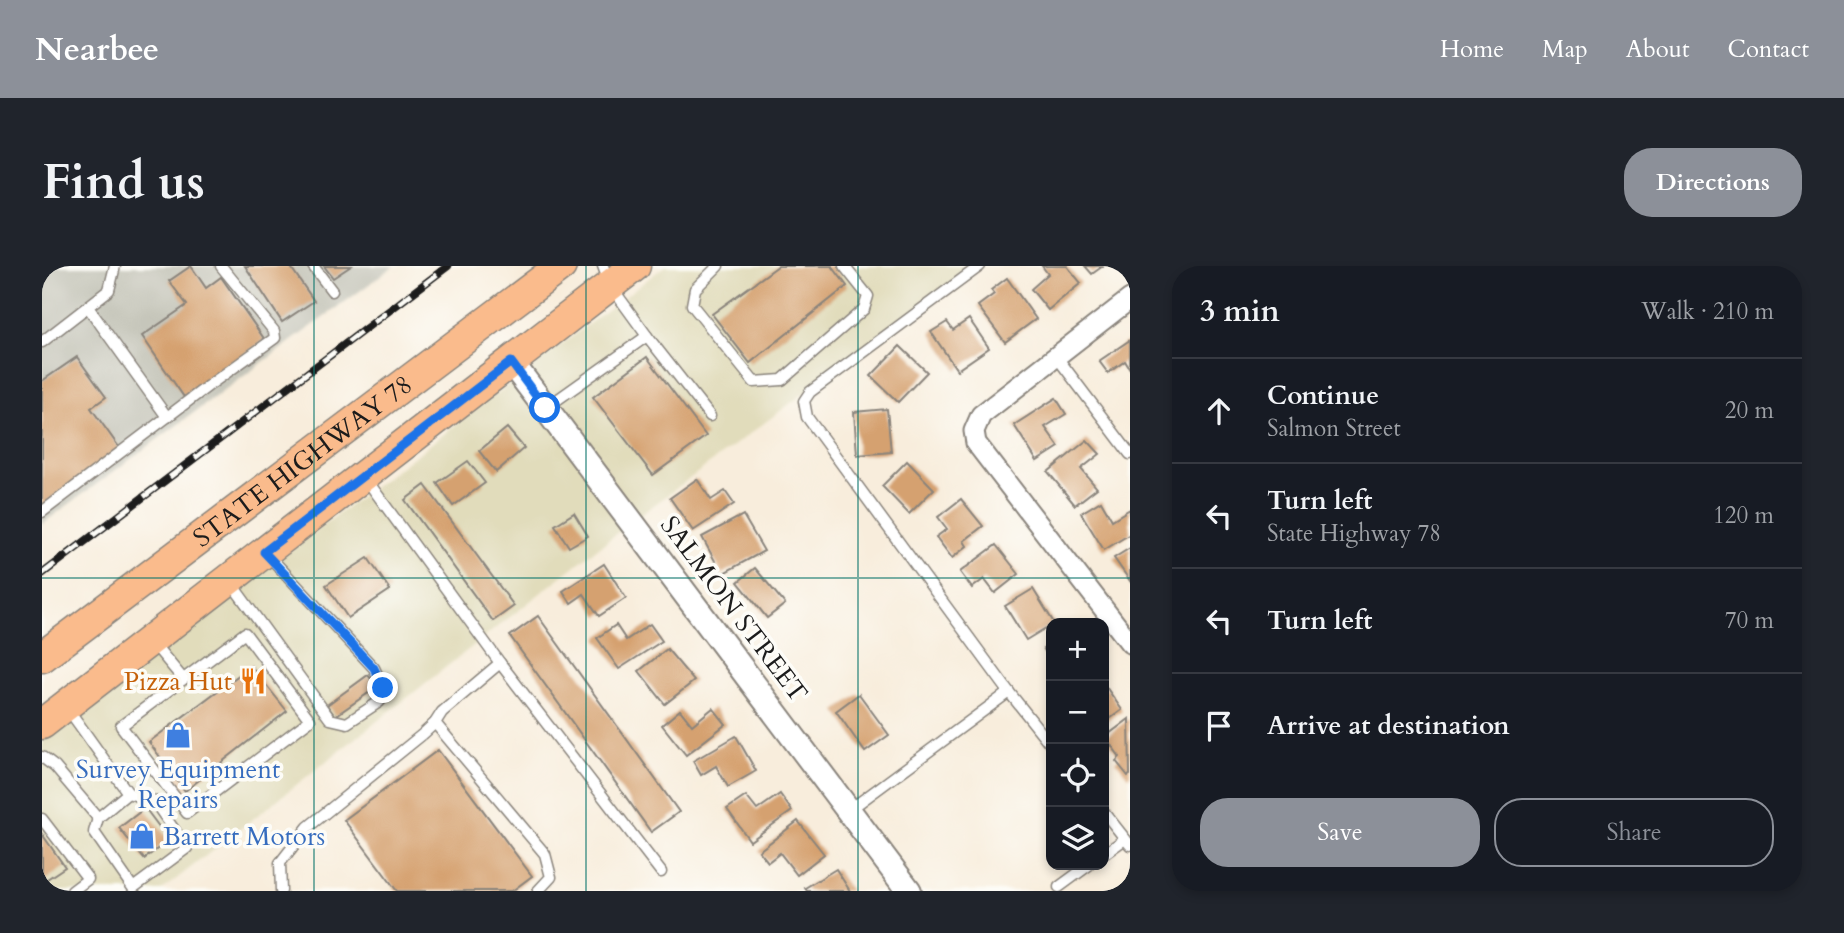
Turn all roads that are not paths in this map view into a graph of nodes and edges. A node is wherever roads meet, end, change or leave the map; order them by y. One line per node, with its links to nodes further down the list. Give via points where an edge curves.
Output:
1 (114, 266): 12 (lane, via 109,290)
2 (221, 266): 19 (lane, via 275,338)
3 (313, 266): 10 (lane)
4 (561, 266): 29 (main road, STATE HIGHWAY 78)
5 (635, 266): 9 (main road, STATE HIGHWAY 78)
6 (718, 266): 7 (lane, via 695,289 692,305 754,382 782,380 864,309 867,296)
7 (844, 266)
8 (980, 266): 32 (lane, via 804,401 807,417)
9 (607, 276): 13 (lane); 16 (main road, STATE HIGHWAY 78)
10 (332, 291)
11 (1130, 299): 15 (street)
12 (88, 307): 14 (lane); 19 (lane)
13 (647, 336): 17 (lane); 18 (lane)
14 (42, 342)
15 (1056, 356): 20 (lane); 28 (street, via 981,415 974,431 976,443)
16 (511, 362): 17 (street, SALMON STREET); 21 (main road, STATE HIGHWAY 78)
17 (545, 408): 39 (street, SALMON STREET)
18 (710, 416)
19 (167, 417): 22 (lane)
20 (1130, 454)
21 (364, 476): 23 (main road, STATE HIGHWAY 78); 30 (lane)
22 (42, 512)
23 (264, 552): 24 (main road, STATE HIGHWAY 78); 25 (lane, via 374,668 384,696 347,723 330,719)
24 (228, 580): 25 (lane); 27 (main road, STATE HIGHWAY 78)
25 (260, 622): 26 (lane)
26 (245, 633): 31 (lane); 31 (lane, via 310,720 187,813 121,726)
27 (150, 640): 31 (lane); 33 (main road, STATE HIGHWAY 78)
28 (1130, 643)
29 (42, 657)
30 (500, 663): 34 (lane); 46 (lane)
31 (183, 679)
32 (1009, 692): 36 (lane); 39 (lane)
33 (65, 706): 35 (main road, STATE HIGHWAY 78); 38 (lane)
34 (435, 723): 50 (lane, via 308,827 280,863); 51 (lane, via 544,853 551,877)
35 (42, 724)
36 (1049, 744)
37 (42, 757): 40 (lane)
38 (128, 793): 40 (lane); 48 (lane, via 154,801 187,848)
39 (848, 811): 52 (street, SALMON STREET)
40 (98, 818): 48 (lane, via 94,832)
41 (1109, 818): 43 (lane)
42 (42, 819): 49 (lane, via 88,879)
43 (1128, 842): 44 (lane)
44 (1109, 852)
45 (1082, 870): 47 (lane)
46 (660, 872)
47 (1059, 887)
48 (134, 890)
49 (72, 891)
50 (281, 891)
51 (538, 891)
52 (909, 891)

